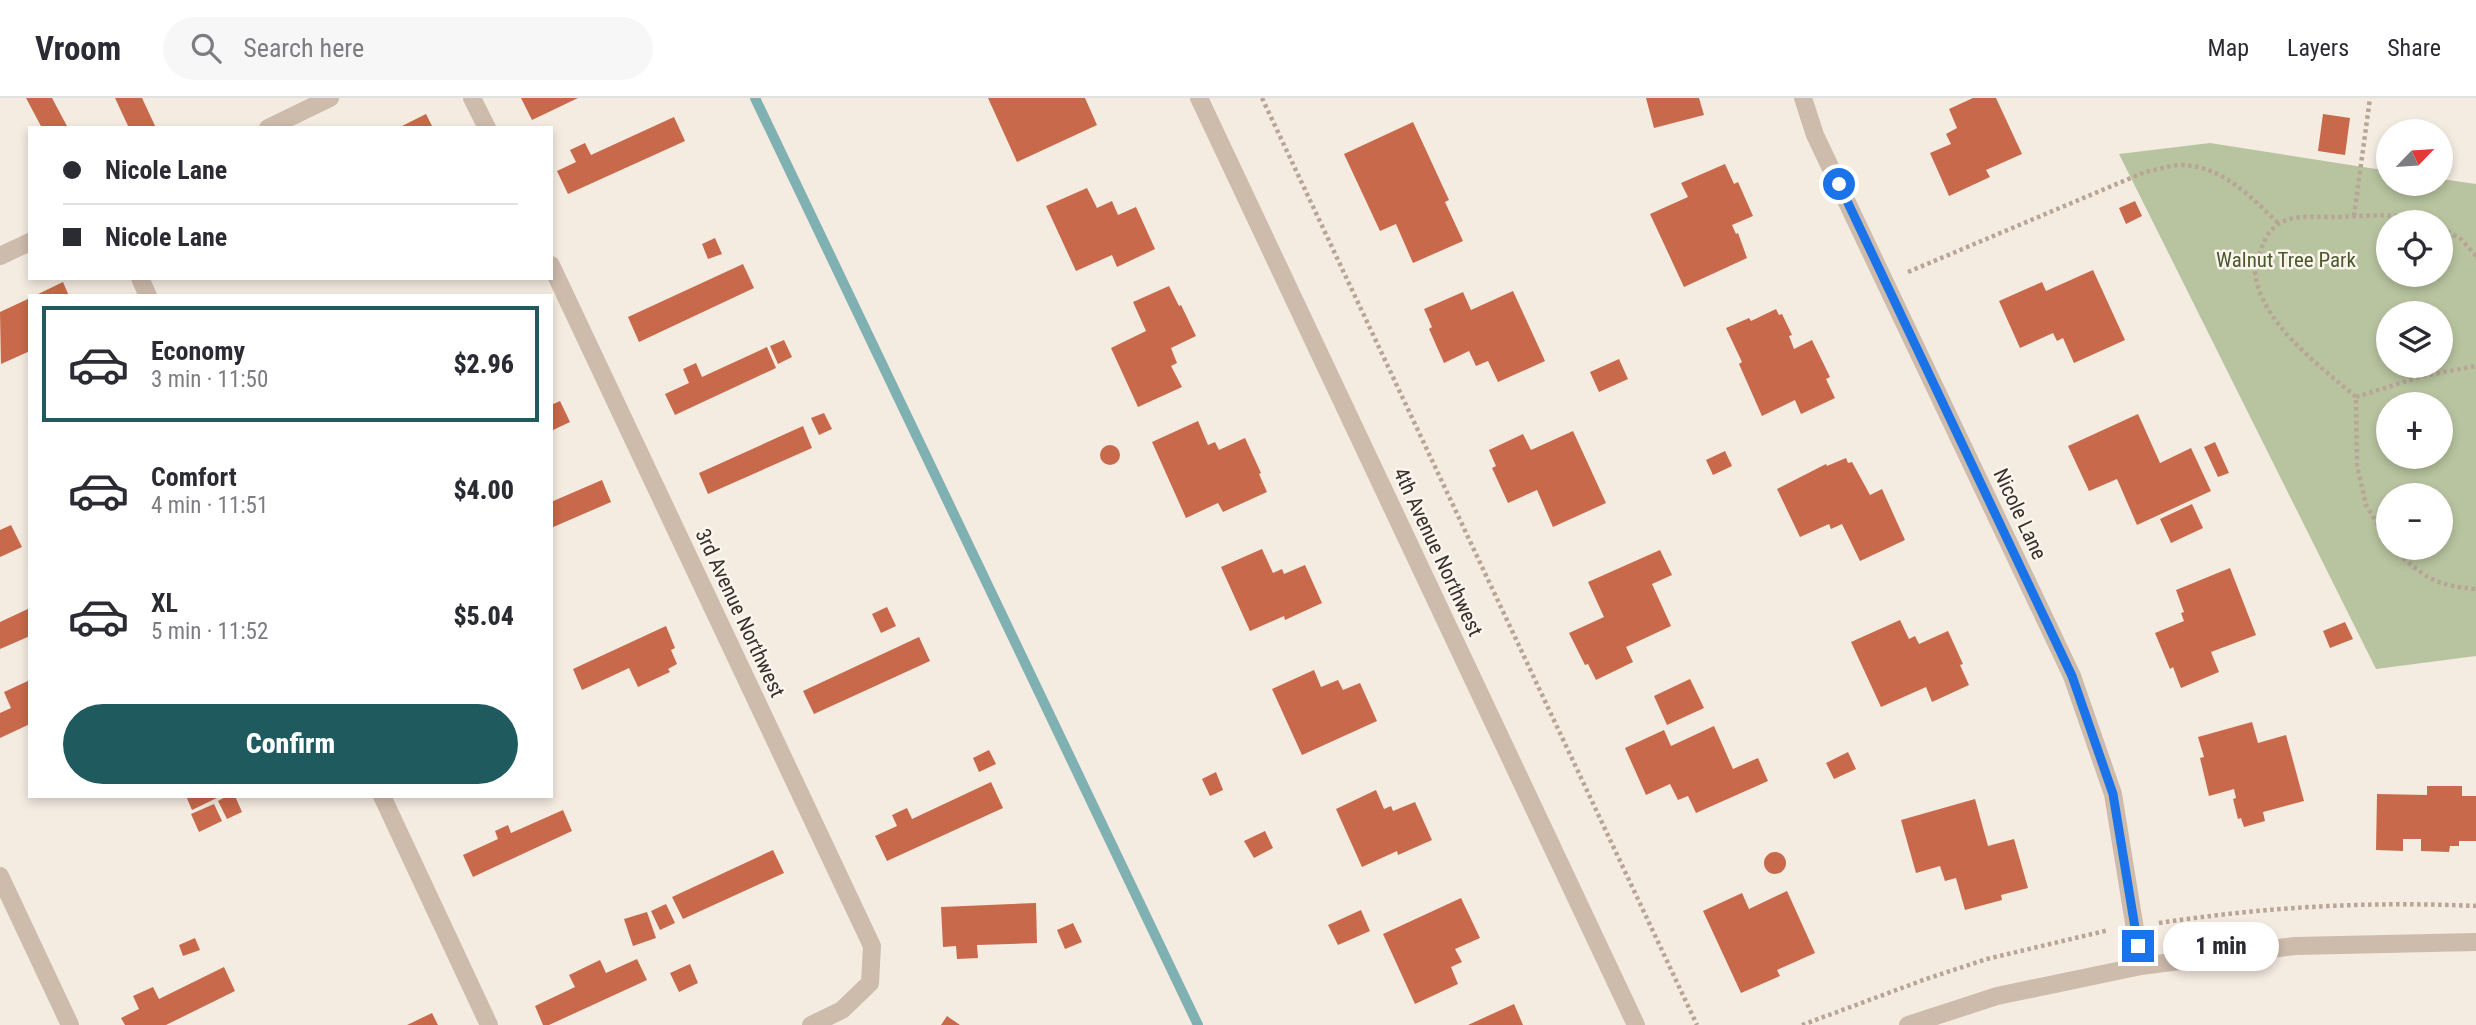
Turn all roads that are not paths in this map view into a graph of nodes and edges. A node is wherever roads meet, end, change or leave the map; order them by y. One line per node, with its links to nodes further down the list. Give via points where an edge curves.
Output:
1 (330, 98): 5 (street)
2 (472, 98): 6 (street)
3 (1199, 98): 17 (street, 4th Avenue Northwest)
4 (1803, 98): 13 (street, Nicole Lane, via 1815,135 2072,676 2113,794)
5 (272, 126)
6 (485, 126)
7 (28, 243): 8 (street)
8 (0, 256)
9 (553, 269): 16 (street, 3rd Avenue Northwest, via 872,946 870,983 842,1010)
10 (383, 798): 15 (street)
11 (0, 876): 14 (street)
12 (2476, 942): 13 (street, via 2295,946)
13 (2141, 967): 18 (street, via 1997,996)
14 (70, 1025)
15 (489, 1025)
16 (811, 1025)
17 (1636, 1025)
18 (1908, 1025)

